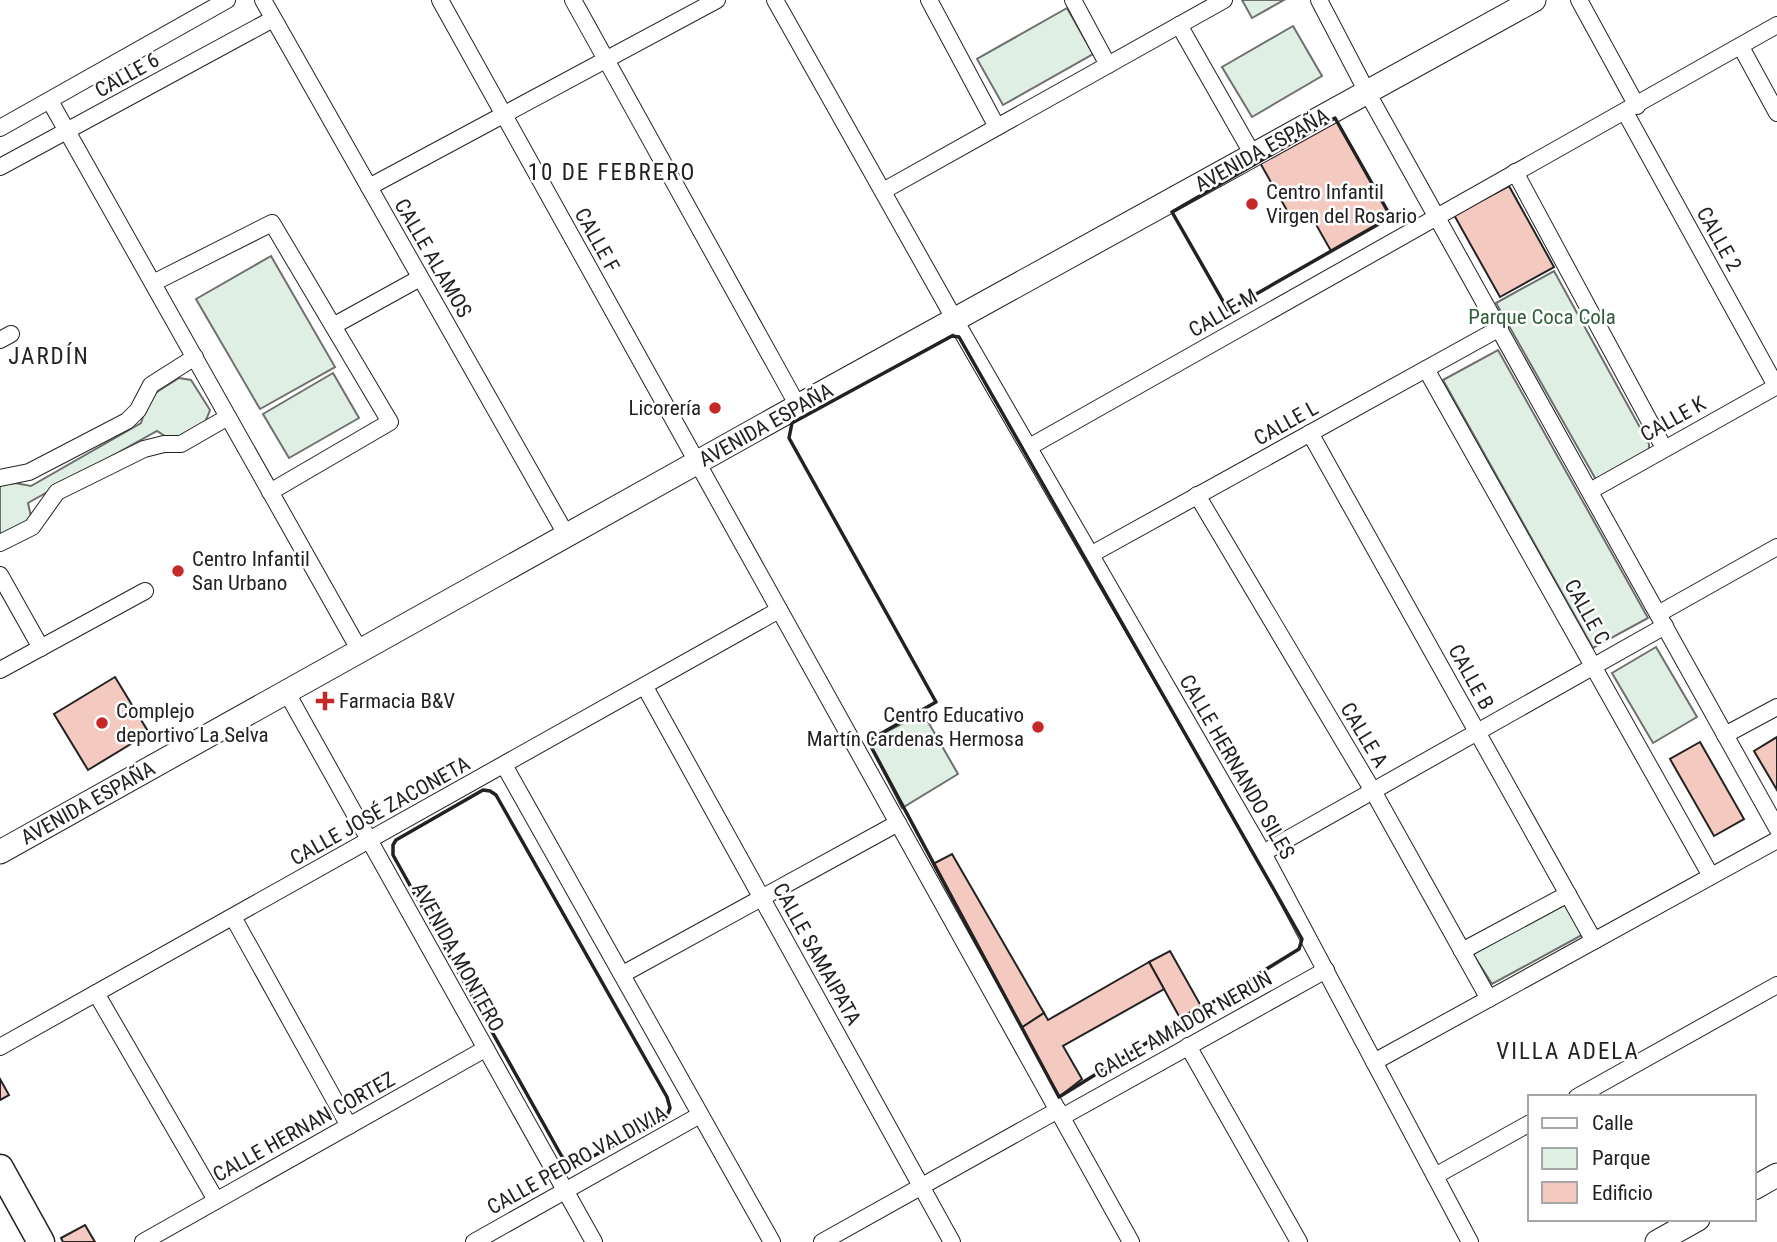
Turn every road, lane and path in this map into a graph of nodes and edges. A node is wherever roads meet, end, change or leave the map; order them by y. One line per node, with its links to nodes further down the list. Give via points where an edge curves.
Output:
1 (227, 0): 20 (street, CALLE 6)
2 (262, 0): 13 (street, CALLE ALAMOS)
3 (440, 0): 23 (street, CALLE F)
4 (573, 0): 17 (street)
5 (717, 0): 17 (street)
6 (775, 0): 31 (street, CALLE HERNANDO SILES)
7 (929, 0): 24 (street)
8 (1073, 0): 18 (street)
9 (1224, 0): 14 (street)
10 (1318, 0): 19 (street)
11 (1534, 0): 19 (street, AVENIDA ESPAÑA)
12 (1579, 0): 21 (street, CALLE 2)
13 (273, 19): 26 (street, CALLE 6); 30 (street, CALLE ALAMOS)
14 (1179, 25): 18 (street); 27 (street)
15 (1777, 25): 16 (street, CALLE M)
16 (1741, 47): 21 (street, CALLE M); 22 (street)
17 (606, 60): 23 (street); 41 (street)
18 (1108, 65): 24 (street)
19 (1367, 92): 27 (street, AVENIDA ESPAÑA); 32 (street)
20 (50, 101): 25 (street, CALLE 6); 26 (street)
21 (1631, 109): 29 (street, CALLE M); 40 (street, CALLE 2)
22 (1777, 113)
23 (503, 114): 30 (street); 46 (street, CALLE F)
24 (998, 127): 31 (street)
25 (0, 128)
26 (67, 131): 28 (street, CALLE 6); 34 (street)
27 (1253, 155): 35 (street, AVENIDA ESPAÑA)
28 (0, 167)
29 (1515, 172): 32 (street, CALLE M); 45 (street)
30 (369, 187): 33 (street, CALLE ALAMOS)
31 (883, 191): 35 (street, CALLE HERNANDO SILES)
32 (1436, 216): 37 (street); 44 (street, CALLE M)
33 (420, 278): 36 (street); 51 (street, CALLE ALAMOS)
34 (153, 283): 36 (street, via 272,223); 38 (street)
35 (956, 320): 41 (street, AVENIDA ESPAÑA); 44 (street, CALLE HERNANDO SILES)
36 (333, 326): 49 (street, via 390,422)
37 (1500, 328): 39 (street, CALLE L); 48 (street)
38 (195, 357): 42 (street); 47 (street, via 151,385 127,421 29,472)
39 (1426, 369): 43 (street, CALLE L); 61 (street, CALLE C)
40 (1777, 386): 45 (street, CALLE K)
41 (798, 406): 46 (street, AVENIDA ESPAÑA)
42 (228, 416): 49 (street); 52 (street, via 181,444 144,449 57,492 32,527)
43 (1310, 433): 50 (street, CALLE L); 66 (street, CALLE B)
44 (1031, 446): 54 (street, CALLE HERNANDO SILES)
45 (1664, 448): 48 (street, CALLE K)
46 (698, 463): 51 (street, AVENIDA ESPAÑA); 57 (street, CALLE F)
47 (0, 478)
48 (1590, 491): 58 (street)
49 (270, 492): 60 (street)
50 (1197, 495): 54 (street, CALLE L); 69 (street, CALLE A)
51 (567, 536): 60 (street, AVENIDA ESPAÑA)
52 (0, 543)
53 (1777, 547): 58 (street)
54 (1092, 554): 75 (street, CALLE HERNANDO SILES)
55 (0, 575): 59 (street)
56 (145, 591): 59 (street)
57 (779, 610): 63 (street, CALLE JOSÉ ZACONETA); 70 (street, CALLE F)
58 (1661, 620): 61 (street); 67 (street)
59 (41, 648): 62 (street)
60 (360, 651): 64 (street, AVENIDA ESPAÑA)
61 (1594, 666): 66 (street); 76 (street, CALLE C)
62 (0, 670)
63 (645, 687): 68 (street, CALLE JOSÉ ZACONETA); 78 (street, CALLE SAMAIPATA)
64 (287, 692): 72 (street, AVENIDA MONTERO); 74 (street, AVENIDA ESPAÑA)
65 (1777, 706): 67 (street)
66 (1478, 732): 69 (street); 77 (street, CALLE B)
67 (1725, 735): 71 (street)
68 (504, 765): 72 (street, CALLE JOSÉ ZACONETA); 83 (street)
69 (1373, 791): 75 (street); 81 (street, CALLE A)
70 (898, 823): 78 (street); 92 (street, CALLE F)
71 (1777, 828)
72 (370, 840): 79 (street, CALLE JOSÉ ZACONETA); 89 (street, AVENIDA MONTERO)
73 (1777, 840): 76 (street)
74 (0, 852)
75 (1263, 853): 82 (street, CALLE HERNANDO SILES)
76 (1711, 876): 80 (street)
77 (1568, 894): 80 (street, CALLE B); 81 (street)
78 (762, 898): 83 (street); 99 (street, CALLE SAMAIPATA)
79 (233, 917): 85 (street, CALLE JOSÉ ZACONETA); 95 (street)
80 (1594, 941): 86 (street)
81 (1462, 951): 86 (street, CALLE A)
82 (1326, 970): 87 (street, CALLE AMADOR NERUN); 90 (street, CALLE HERNANDO SILES)
83 (622, 974): 93 (street)
84 (1777, 985): 91 (street)
85 (96, 993): 88 (street, CALLE JOSÉ ZACONETA); 102 (street)
86 (1489, 999): 90 (street)
87 (1188, 1046): 92 (street, CALLE AMADOR NERUN); 112 (street)
88 (0, 1047)
89 (485, 1049): 95 (street, CALLE HERNAN CORTEZ); 101 (street, AVENIDA MONTERO)
90 (1374, 1062): 98 (street, CALLE HERNANDO SILES)
91 (1581, 1095)
92 (1060, 1113): 99 (street, CALLE AMADOR NERUN); 111 (street, CALLE F)
93 (700, 1115): 101 (street, CALLE PEDRO VALDIVIA); 108 (street)
94 (1528, 1124): 98 (street)
95 (349, 1126): 102 (street, CALLE HERNAN CORTEZ)
96 (0, 1168): 104 (main road)
97 (1777, 1175): 100 (street)
98 (1435, 1176): 113 (street, CALLE HERNANDO SILES)
99 (921, 1186): 109 (street, CALLE AMADOR NERUN); 110 (street, CALLE SAMAIPATA)
100 (1756, 1187)
101 (564, 1189): 106 (street, CALLE PEDRO VALDIVIA); 107 (street, AVENIDA MONTERO)
102 (216, 1200): 105 (street, CALLE HERNAN CORTEZ)
103 (1694, 1221): 114 (street)
104 (41, 1242)
105 (143, 1242)
106 (474, 1242)
107 (594, 1242)
108 (772, 1242)
109 (822, 1242)
110 (952, 1242)
111 (1131, 1242)
112 (1298, 1242)
113 (1470, 1242)
114 (1657, 1242)

